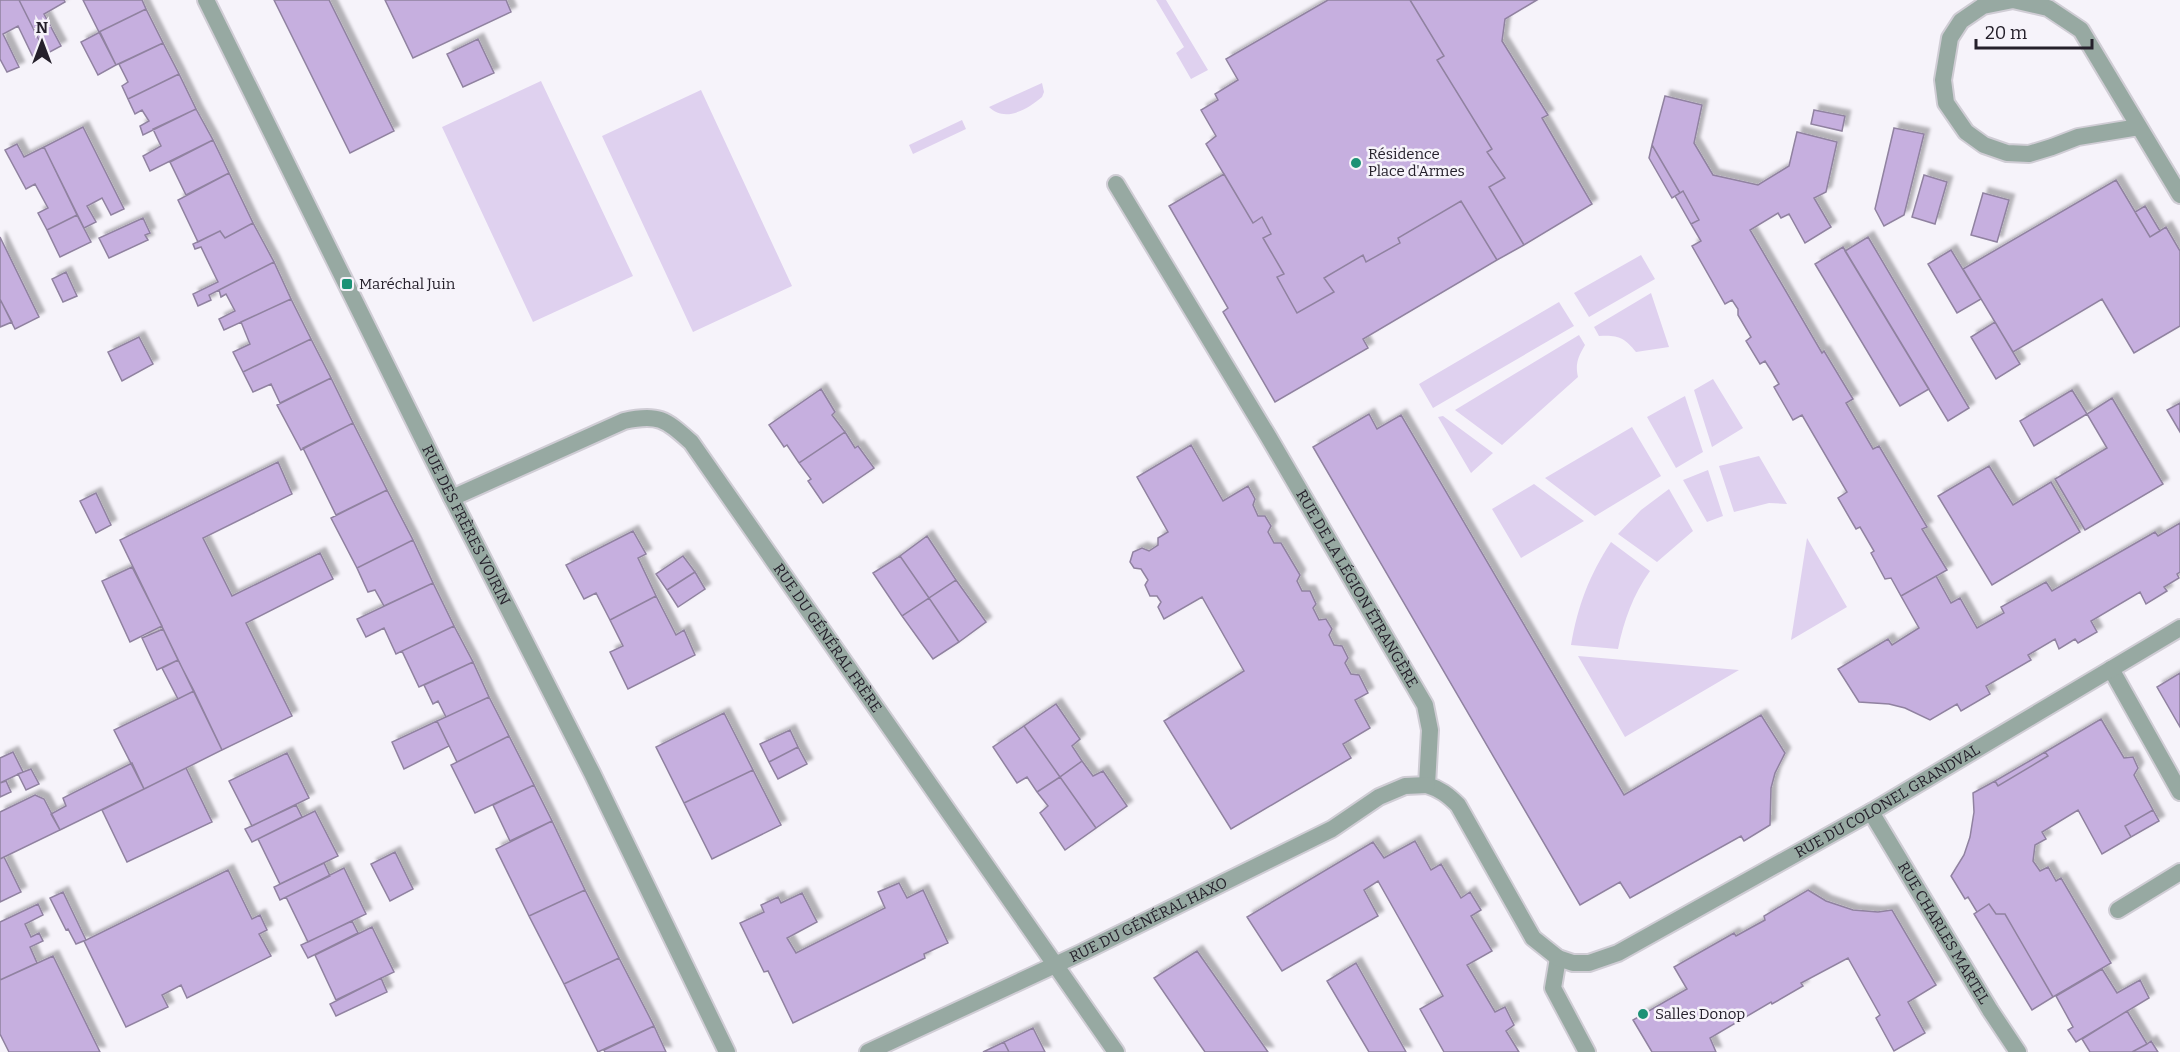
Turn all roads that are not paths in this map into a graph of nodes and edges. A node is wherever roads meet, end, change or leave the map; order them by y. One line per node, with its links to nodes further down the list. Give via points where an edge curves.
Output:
1 (206, 0): 5 (street, RUE DES FRÈRES VOIRIN)
2 (2139, 127): 2 (street, via 2081,30 2048,8 2013,0 1983,6 1961,21 1950,38 1943,80 1946,103 1965,132 1984,145 2007,153 2029,154 2078,137); 4 (street)
3 (1116, 184): 8 (street, RUE DE LA LÉGION ÉTRANGÈRE, via 1425,705 1430,730)
4 (2180, 195)
5 (452, 498): 14 (street, RUE DU GÉNÉRAL FRÈRE, via 624,421 646,416 668,422 691,442); 15 (street, RUE DES FRÈRES VOIRIN, via 592,773)
6 (2180, 628): 7 (street, RUE DU COLONEL GRANDVAL)
7 (2111, 669): 9 (street); 10 (street, RUE DU COLONEL GRANDVAL)
8 (1427, 785): 13 (street, via 1449,795 1458,805 1533,938); 14 (street, RUE DU GÉNÉRAL HAXO, via 1404,786 1379,797 1332,829)
9 (2180, 792)
10 (1870, 812): 13 (street, RUE DU COLONEL GRANDVAL, via 1618,953 1588,963); 19 (street, RUE CHARLES MARTEL)
11 (2180, 872): 12 (street)
12 (2118, 910)
13 (1558, 958): 18 (street, via 1553,988)
14 (1055, 964): 16 (street, RUE DU GÉNÉRAL HAXO); 17 (street, RUE DU GÉNÉRAL FRÈRE)
15 (727, 1052)
16 (868, 1052)
17 (1116, 1052)
18 (1587, 1052)
19 (2018, 1052)

